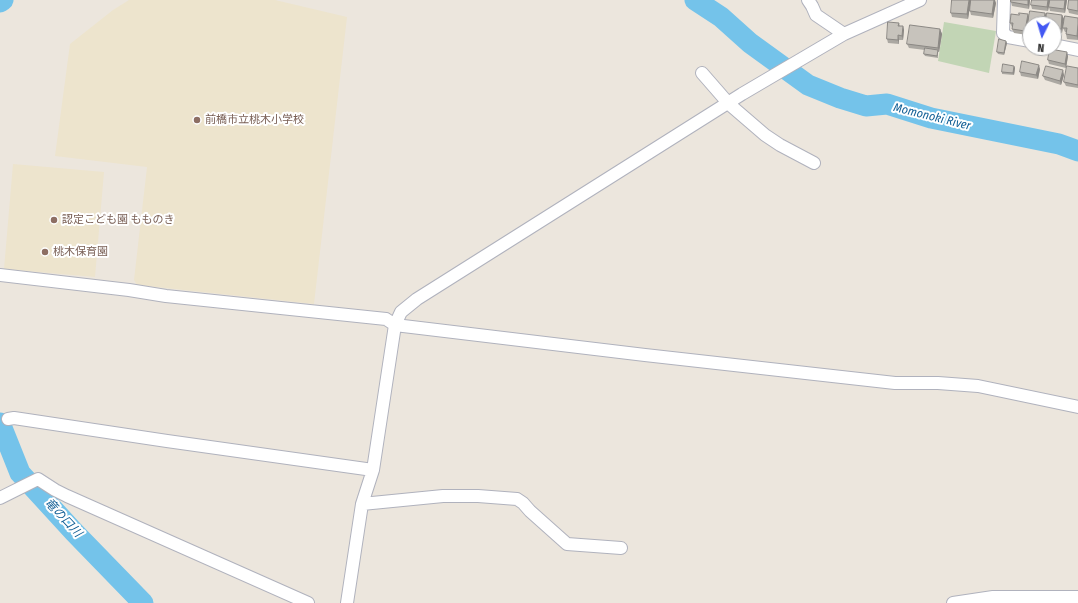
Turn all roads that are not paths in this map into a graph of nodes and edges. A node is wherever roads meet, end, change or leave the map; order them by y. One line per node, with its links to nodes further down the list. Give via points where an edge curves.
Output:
1 (808, 0): 4 (street, via 816,15)
2 (920, 0): 4 (street)
3 (1004, 0): 5 (street, via 1003,33 1008,37)
4 (841, 36): 9 (street)
5 (1022, 40)
6 (1062, 47): 7 (street)
7 (1078, 50)
8 (702, 73): 9 (street)
9 (729, 104): 10 (street, via 765,135); 12 (street, via 417,299 401,312)
10 (814, 163)
11 (0, 275): 12 (street, via 166,296 386,319)
12 (394, 325): 13 (street, via 894,383 978,386); 15 (street)
13 (1078, 407)
14 (8, 419): 15 (street)
15 (374, 470): 17 (street)
16 (0, 498): 21 (street, via 36,480 41,480 67,496)
17 (362, 504): 18 (street, via 443,496 517,500 567,544); 22 (street)
18 (621, 548)
19 (1078, 597): 20 (street)
20 (993, 600): 23 (street)
21 (308, 603)
22 (347, 603)
23 (953, 603)

